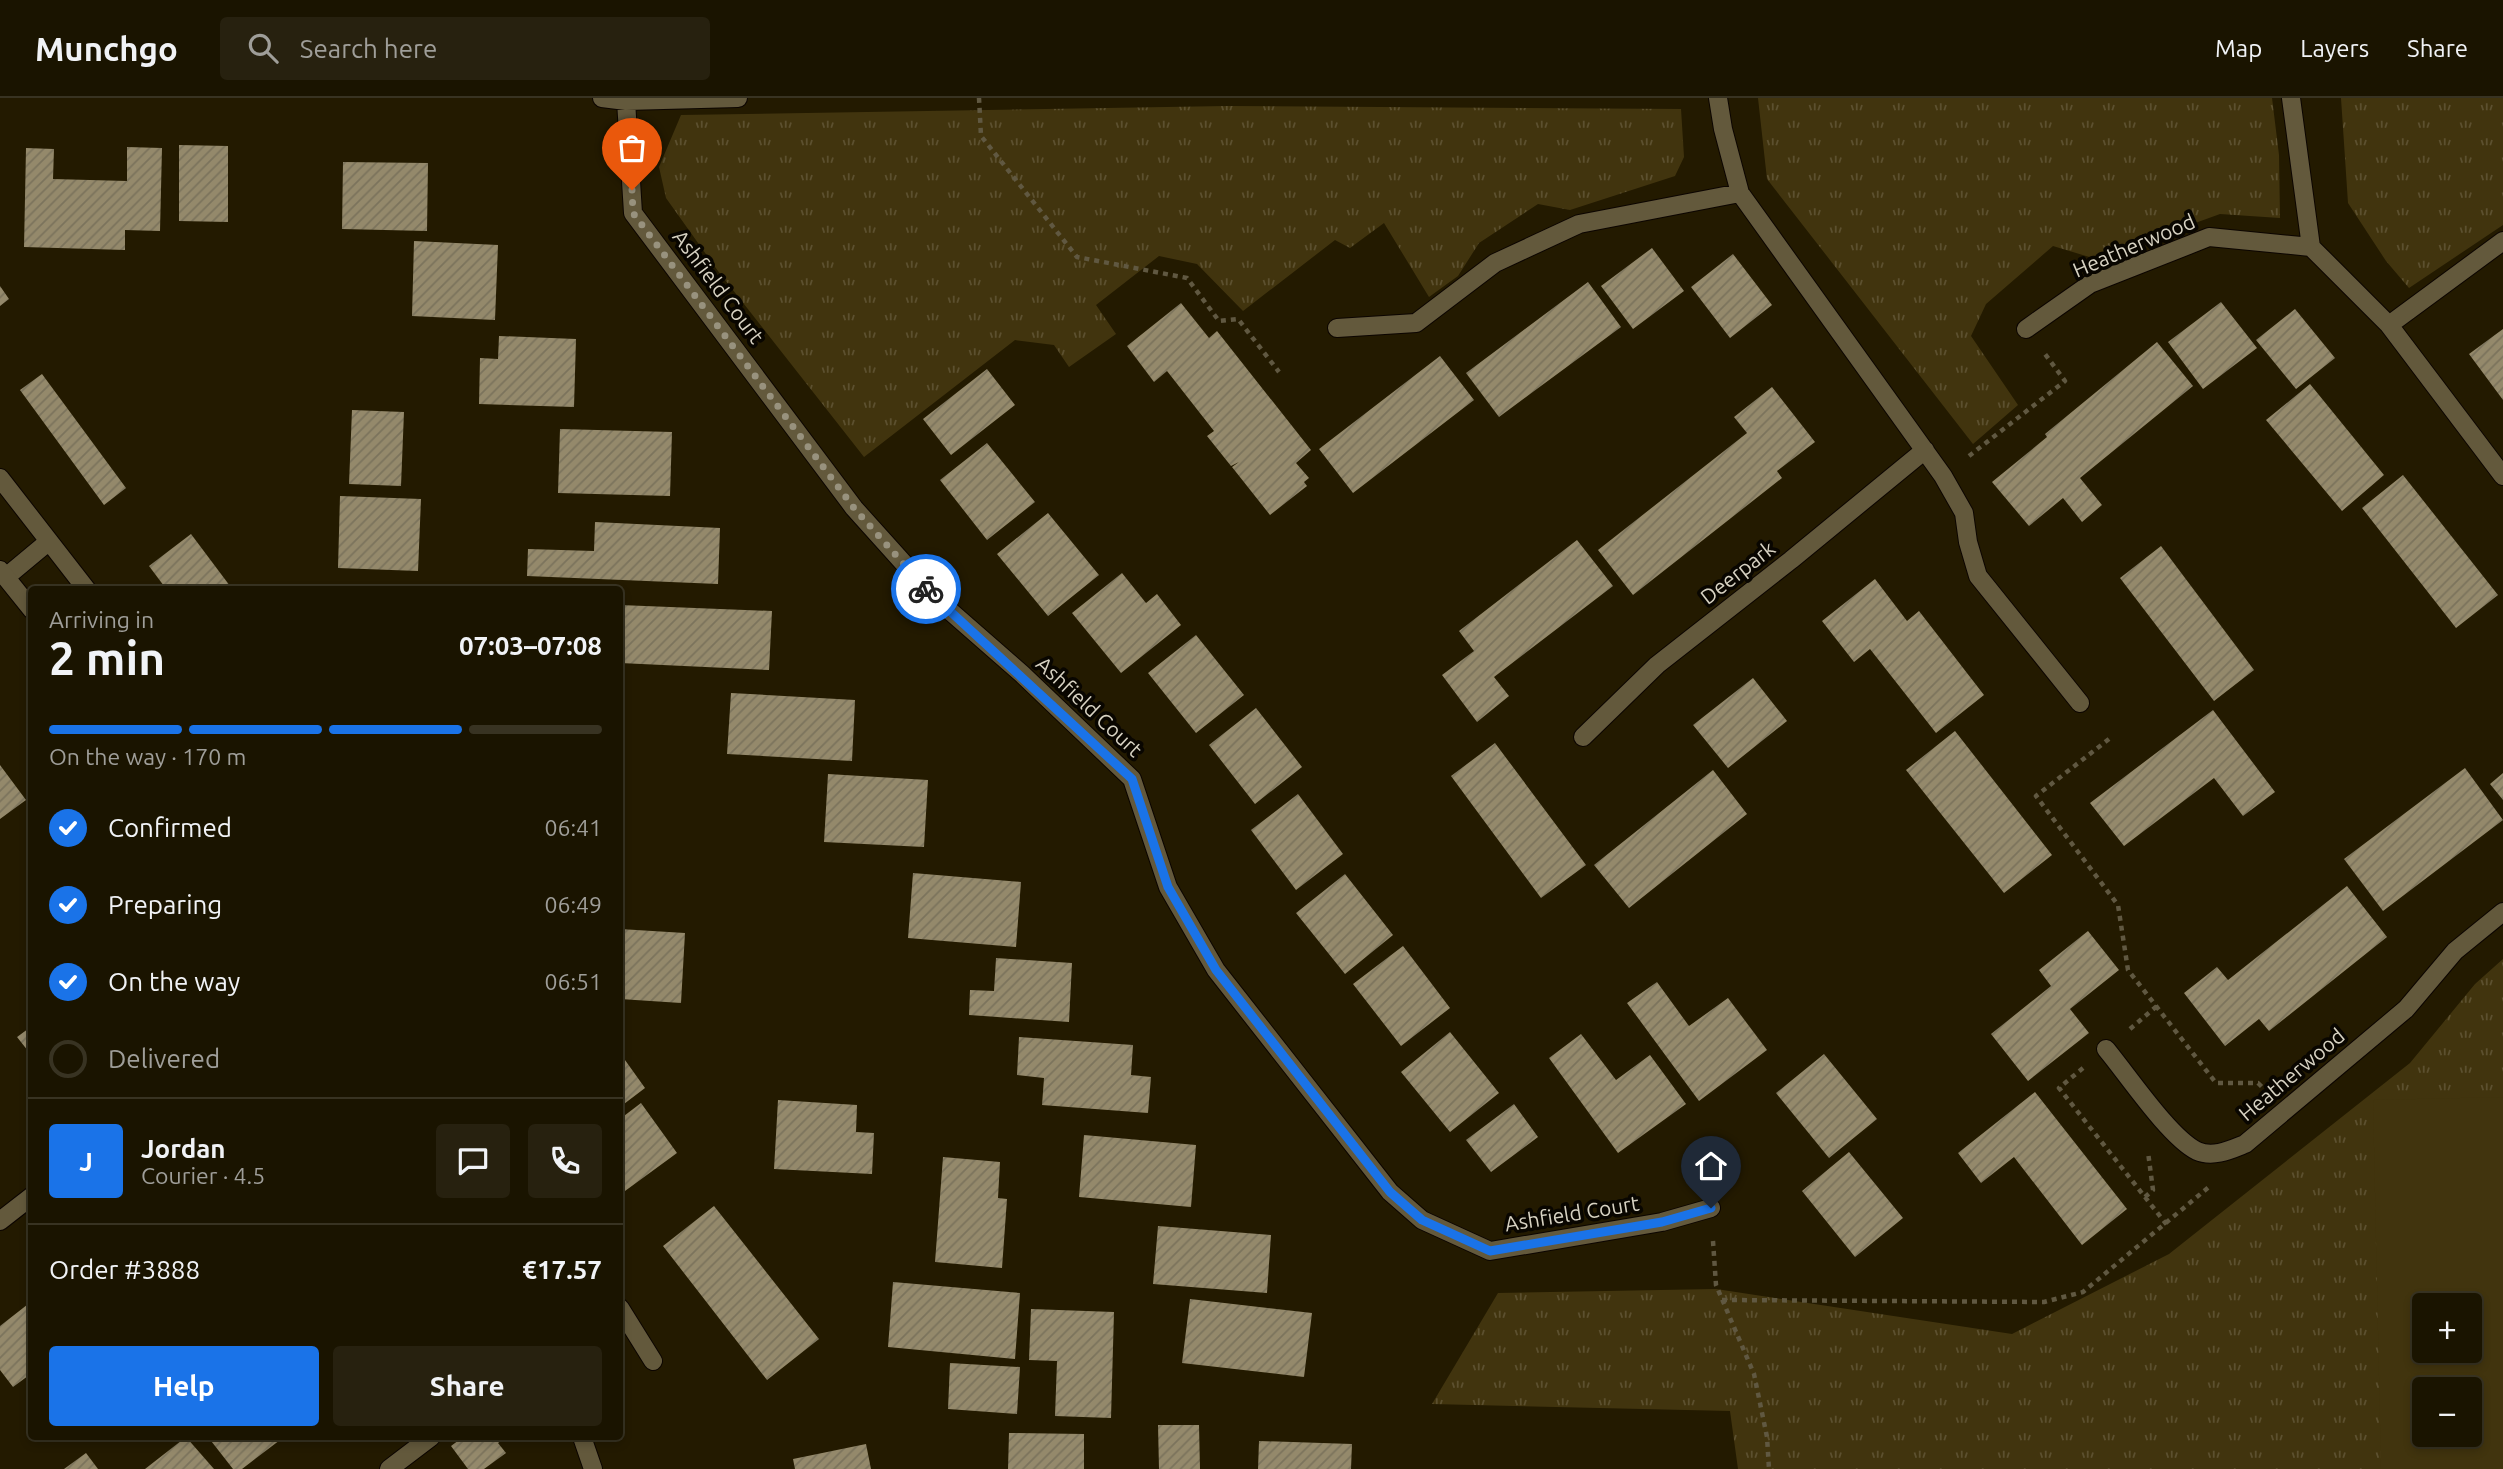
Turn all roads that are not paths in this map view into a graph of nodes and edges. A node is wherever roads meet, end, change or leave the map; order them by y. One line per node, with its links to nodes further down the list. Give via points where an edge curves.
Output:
1 (602, 98): 5 (street)
2 (738, 98): 5 (street)
3 (1718, 98): 6 (street)
4 (2291, 98): 8 (street)
5 (626, 102): 24 (street, Ashfield Court, via 633,213 854,508 934,597 1132,779 1168,887 1216,970 1390,1192 1422,1220 1490,1251 1662,1222)
6 (1740, 193): 10 (street, via 1579,224 1495,263 1416,323); 12 (street)
7 (2503, 241): 9 (street)
8 (2311, 247): 9 (street); 11 (street, Heatherwood, via 2209,237 2090,284)
9 (2389, 325): 13 (street)
10 (1337, 328)
11 (2026, 329)
12 (1925, 450): 19 (street, via 1964,513 1978,576); 20 (street, Deerpark, via 1657,665)
13 (2503, 476)
14 (0, 478): 15 (street)
15 (48, 542): 16 (street); 17 (street)
16 (3, 574): 18 (street)
17 (84, 586)
18 (28, 605)
19 (2080, 703)
20 (1583, 737)
21 (2503, 912): 22 (street, Heatherwood, via 2455,951 2406,1009 2245,1144 2223,1153 2199,1151 2178,1136)
22 (2106, 1049)
23 (28, 1199): 25 (street)
24 (1711, 1208)
25 (0, 1221)
26 (623, 1313): 27 (street)
27 (653, 1361)
28 (427, 1440): 30 (street)
29 (583, 1440): 31 (street)
30 (389, 1469)
31 (593, 1469)

